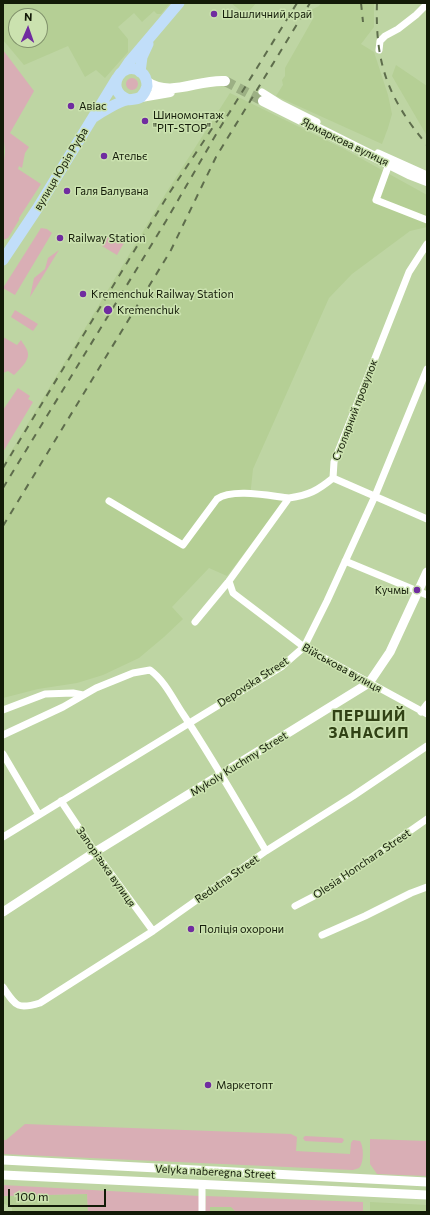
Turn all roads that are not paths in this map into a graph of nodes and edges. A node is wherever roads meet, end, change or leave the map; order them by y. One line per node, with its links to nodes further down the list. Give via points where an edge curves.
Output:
1 (179, 3): 3 (main road, вулиця Юрія Руфа)
2 (427, 4): 4 (street, via 410,20 385,36 380,41)
3 (160, 25): 5 (main road, via 144,53); 6 (main road, вулиця Юрія Руфа)
4 (379, 50)
5 (140, 72): 6 (main road, via 132,69); 8 (main road)
6 (120, 75): 12 (main road, via 116,89); 13 (main road, вулиця Юрія Руфа)
7 (225, 81): 9 (main road, via 206,81)
8 (147, 82): 9 (main road, via 162,88); 11 (main road, via 146,90)
9 (181, 88): 11 (main road)
10 (262, 96): 14 (main road, Ярмаркова вулиця); 15 (street)
11 (141, 97): 12 (main road)
12 (127, 100): 13 (main road)
13 (92, 119): 19 (main road, вулиця Юрія Руфа)
14 (389, 164): 16 (main road, Ярмаркова вулиця); 17 (street, via 376,200)
15 (427, 175)
16 (427, 181)
17 (427, 220)
18 (427, 244): 21 (street, Столярний провулок, via 408,272 334,462)
19 (3, 260)
20 (427, 369): 22 (street, Depovska Street)
21 (333, 478): 22 (street); 23 (street, via 317,490)
22 (375, 496): 25 (street); 26 (street, Depovska Street)
23 (289, 498): 24 (street, via 244,494 222,496 183,546); 28 (street)
24 (110, 501)
25 (427, 519)
26 (345, 561): 29 (street); 32 (street, Depovska Street)
27 (427, 572): 29 (street, Mykoly Kuchmy Street)
28 (229, 581): 31 (street); 32 (street, Військова вулиця, via 233,593)
29 (418, 590): 30 (street); 33 (street, Mykoly Kuchmy Street, via 390,652)
30 (427, 595)
31 (195, 622)
32 (304, 648): 33 (street, Військова вулиця); 38 (street, Depovska Street, via 281,667)
33 (369, 683): 37 (street, Військова вулиця); 42 (street, Mykoly Kuchmy Street)
34 (83, 695): 36 (street, via 45,694); 38 (street, via 133,673 150,670 159,676); 39 (street, via 50,714)
35 (427, 704): 37 (street)
36 (3, 710)
37 (424, 713)
38 (189, 723): 42 (street); 43 (street, Depovska Street)
39 (3, 735)
40 (427, 746): 48 (street, Redutna Street)
41 (3, 754): 44 (street)
42 (222, 774): 47 (street, Mykoly Kuchmy Street); 48 (street)
43 (61, 801): 44 (street, Depovska Street); 47 (street, Запорізька вулиця)
44 (39, 815): 46 (street, Depovska Street)
45 (427, 819): 50 (street, Olesia Honchara Street, via 324,891)
46 (3, 837)
47 (95, 852): 51 (street, Mykoly Kuchmy Street); 52 (street, Запорізька вулиця)
48 (266, 852): 52 (street, Redutna Street)
49 (427, 886): 53 (street)
50 (295, 906)
51 (3, 912)
52 (152, 931): 54 (street, Redutna Street, via 40,1003 26,1008 15,1004)
53 (322, 935)
54 (3, 987)
55 (3, 1160): 57 (street, Velyka naberegna Street)
56 (3, 1175): 58 (street, Velyka naberegna Street)
57 (427, 1182)
58 (202, 1185): 59 (street, Velyka naberegna Street); 60 (street)
59 (427, 1195)
60 (202, 1212)

